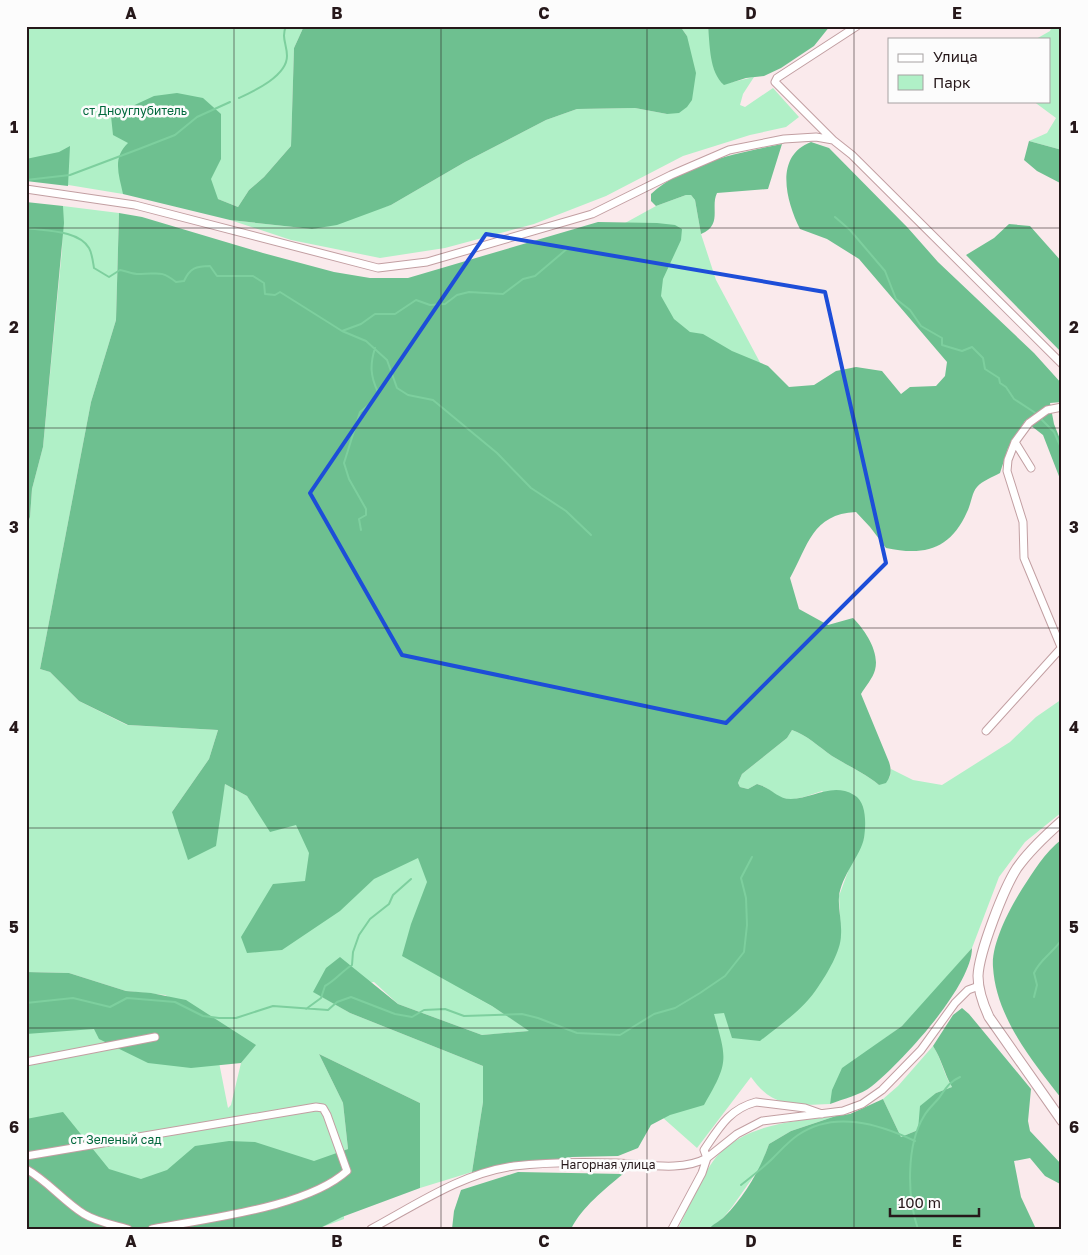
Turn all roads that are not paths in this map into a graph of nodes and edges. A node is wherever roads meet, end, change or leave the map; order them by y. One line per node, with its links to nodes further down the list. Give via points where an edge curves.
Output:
1 (857, 26): 2 (street, via 775,82)
2 (833, 140): 3 (street, via 799,137 729,150 592,214 427,262 378,268 135,205); 4 (street, via 852,155)
3 (26, 189)
4 (1062, 364)
5 (1062, 407): 6 (street, via 1039,416)
6 (1015, 442): 7 (street); 8 (street, via 1007,471 1023,522 1024,558)
7 (1031, 468)
8 (1062, 647): 9 (street)
9 (986, 731)
10 (1062, 821): 11 (main road, via 1029,854 1009,884 979,968)
11 (979, 986): 14 (street, via 968,990 955,1003 921,1050 882,1090 862,1104); 15 (main road, via 989,1017)
12 (155, 1037): 13 (street)
13 (26, 1062)
14 (822, 1114): 17 (street, via 762,1121 737,1134); 17 (street, via 805,1108 756,1102 741,1106 717,1130 704,1150)
15 (1062, 1121)
16 (26, 1156): 20 (street, via 323,1108 347,1171 336,1181 289,1202)
17 (708, 1158): 21 (street, Нагорная улица, via 679,1165 513,1166 478,1174); 22 (street)
18 (26, 1169): 19 (street, via 38,1175 82,1213)
19 (128, 1229)
20 (152, 1229)
21 (371, 1229)
22 (672, 1229)

